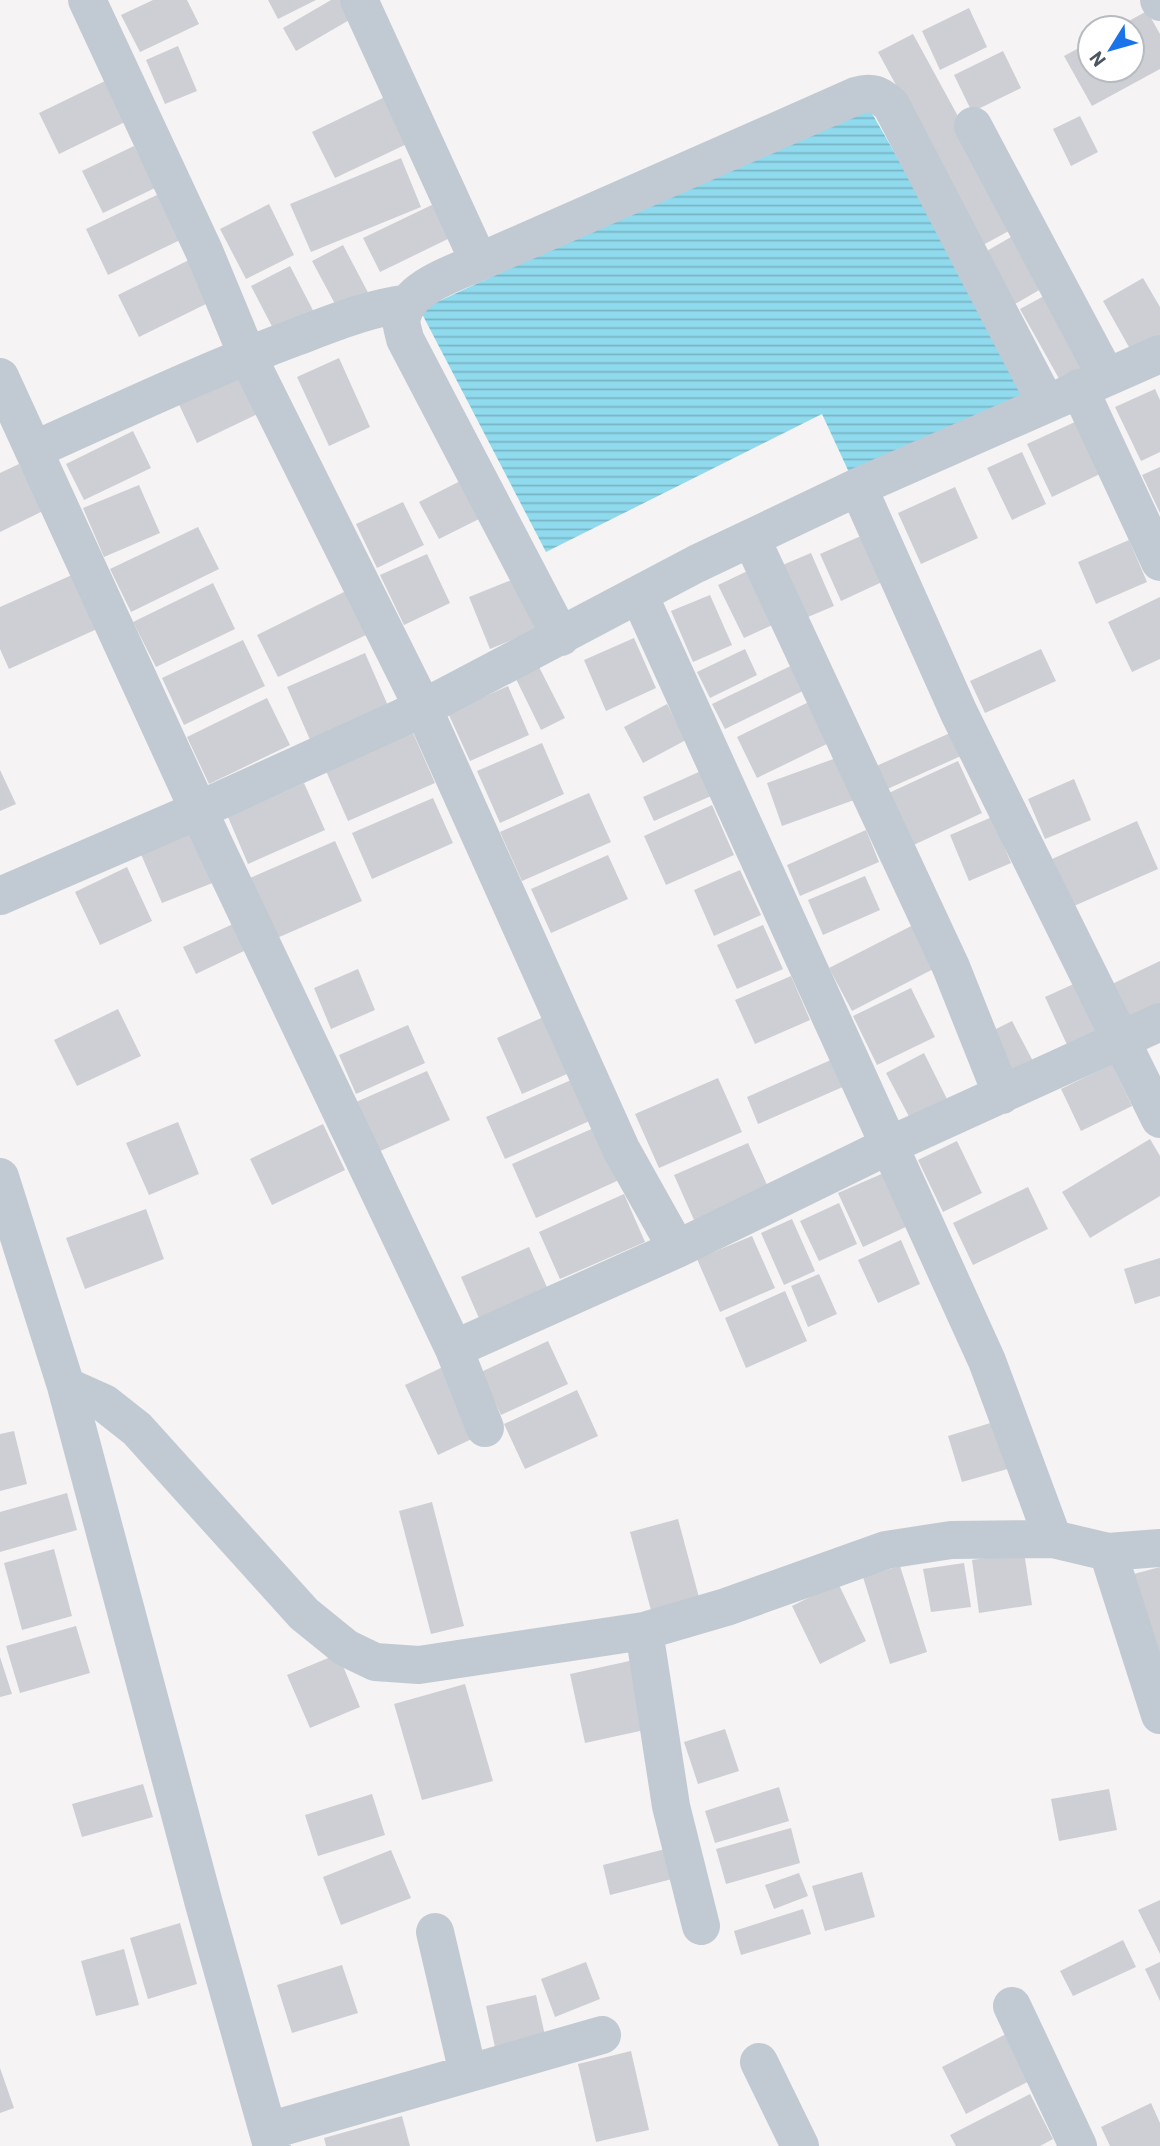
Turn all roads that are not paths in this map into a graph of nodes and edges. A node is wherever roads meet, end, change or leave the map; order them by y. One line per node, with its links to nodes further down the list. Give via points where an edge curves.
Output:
1 (87, 0): 7 (street, via 204,251)
2 (359, 0): 4 (street)
3 (973, 126): 9 (street)
4 (479, 262): 5 (street, via 426,288); 9 (street, via 869,92 891,105)
5 (409, 303): 7 (street, via 346,318); 15 (street, via 401,318 405,339)
6 (1160, 354): 9 (street)
7 (247, 355): 10 (street); 16 (street)
8 (0, 377): 10 (street)
9 (1077, 389): 11 (street); 13 (street)
10 (34, 450): 17 (street)
11 (858, 487): 12 (street); 20 (street, via 959,713)
12 (751, 538): 14 (street); 21 (street, via 951,967)
13 (1160, 562)
14 (639, 595): 15 (street); 23 (street)
15 (561, 637): 16 (street)
16 (423, 708): 17 (street); 25 (street, via 621,1150)
17 (200, 810): 18 (street); 26 (street)
18 (0, 896)
19 (1160, 1022): 20 (street)
20 (1119, 1041): 21 (street); 22 (street)
21 (1002, 1095): 23 (street)
22 (1160, 1119)
23 (890, 1145): 25 (street); 29 (street, via 987,1361)
24 (1, 1186): 27 (street)
25 (677, 1249): 26 (street)
26 (454, 1349): 28 (street)
27 (66, 1386): 32 (street, via 104,1403 137,1429 303,1614 346,1648 375,1662 419,1665); 40 (street)
28 (485, 1428)
29 (1053, 1539): 31 (street); 32 (street, via 951,1540 886,1550)
30 (1160, 1548): 31 (street)
31 (1108, 1552): 33 (street)
32 (644, 1631): 34 (street, via 671,1806)
33 (1160, 1716)
34 (701, 1926)
35 (435, 1932): 39 (street)
36 (1012, 2006): 42 (street)
37 (602, 2035): 39 (street)
38 (759, 2062): 41 (street)
39 (468, 2073): 40 (street)
40 (270, 2138)
41 (800, 2146)
42 (1078, 2146)

